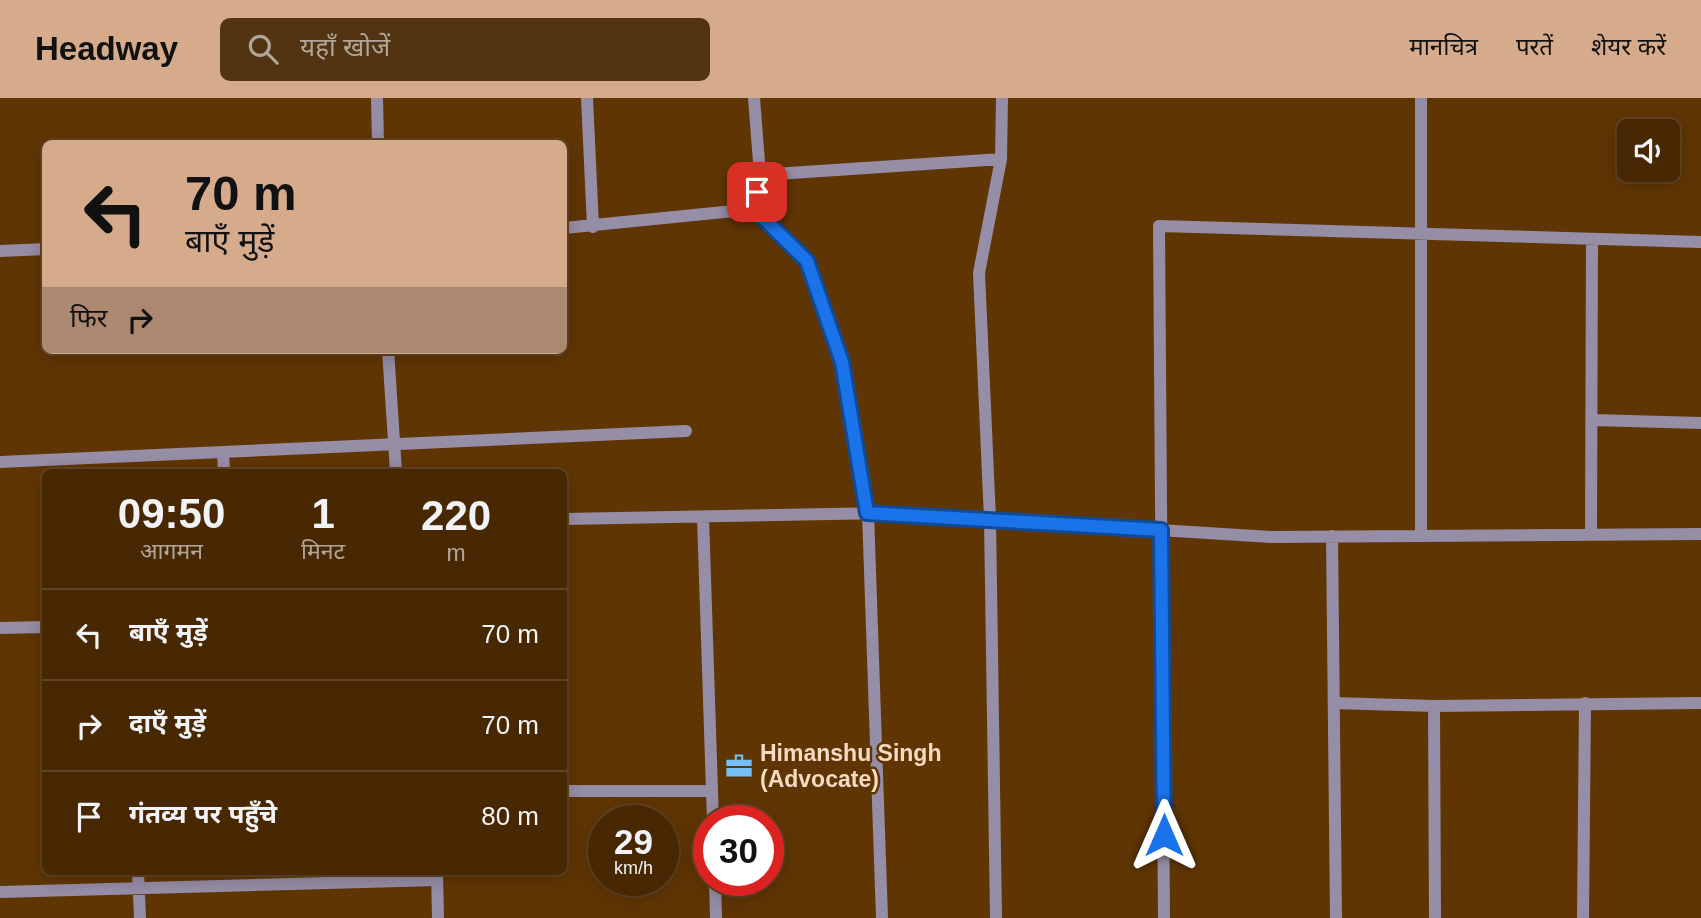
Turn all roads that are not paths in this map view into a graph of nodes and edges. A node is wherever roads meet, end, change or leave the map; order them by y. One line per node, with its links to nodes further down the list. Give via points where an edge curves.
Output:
1 (377, 98): 6 (street)
2 (587, 98): 10 (street)
3 (754, 98): 8 (street)
4 (1002, 98): 7 (street)
5 (1421, 98): 12 (street)
6 (378, 140)
7 (1001, 159): 8 (street); 29 (street, via 979,273)
8 (760, 175): 9 (street)
9 (754, 209): 10 (street); 26 (street, via 807,261 842,362)
10 (593, 227): 11 (street)
11 (567, 228)
12 (1421, 234): 13 (street); 30 (street, via 1159,226); 34 (street)
13 (1592, 239): 14 (street); 18 (street)
14 (1701, 242)
15 (42, 249): 16 (street)
16 (0, 251)
17 (388, 354): 21 (street)
18 (1592, 420): 19 (street); 31 (street)
19 (1701, 423)
20 (686, 431): 21 (street)
21 (394, 446): 22 (street); 25 (street)
22 (223, 453): 23 (street); 24 (street)
23 (0, 462)
24 (224, 469)
25 (396, 469)
26 (867, 513): 27 (street); 29 (street); 52 (street)
27 (703, 517): 28 (street); 42 (street)
28 (567, 519)
29 (990, 519): 30 (street); 53 (street)
30 (1161, 530): 33 (street); 54 (street)
31 (1591, 534): 32 (street); 34 (street)
32 (1701, 534)
33 (1332, 536): 34 (street); 37 (street)
34 (1421, 536)
35 (42, 627): 36 (street)
36 (0, 628)
37 (1334, 703): 40 (street); 55 (street)
38 (1585, 703): 39 (street); 40 (street); 57 (street)
39 (1701, 703)
40 (1434, 706): 56 (street)
41 (567, 791): 42 (street)
42 (712, 791): 43 (street)
43 (712, 805)
44 (138, 875): 46 (street)
45 (437, 876): 46 (street); 50 (street)
46 (139, 888): 47 (street); 49 (street)
47 (0, 892)
48 (715, 896): 51 (street)
49 (140, 918)
50 (438, 918)
51 (716, 918)
52 (882, 918)
53 (996, 918)
54 (1164, 918)
55 (1336, 918)
56 (1434, 918)
57 (1583, 918)

